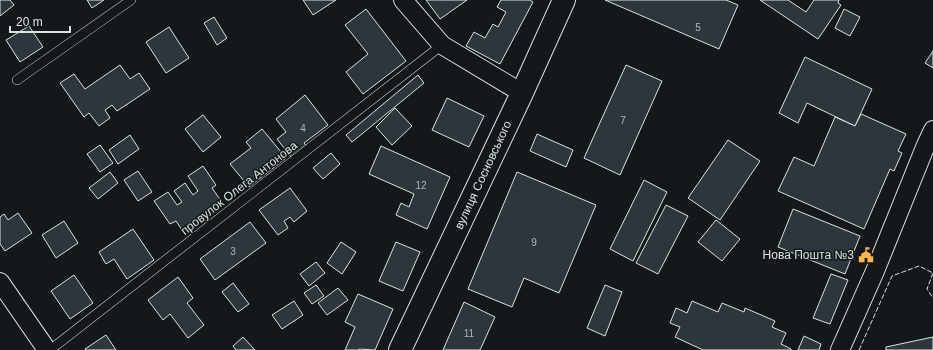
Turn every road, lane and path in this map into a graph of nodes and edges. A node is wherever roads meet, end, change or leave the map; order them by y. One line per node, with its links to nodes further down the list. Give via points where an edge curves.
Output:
1 (132, 0): 5 (lane)
2 (403, 0): 4 (street)
3 (564, 0): 6 (street, вулиця Сосновського)
4 (442, 46): 6 (street); 9 (lane, провулок Олега Антонова)
5 (17, 80)
6 (522, 93): 10 (street, вулиця Сосновського)
7 (933, 130): 11 (street)
8 (0, 282): 9 (street)
9 (49, 350)
10 (400, 350)
11 (840, 350)

